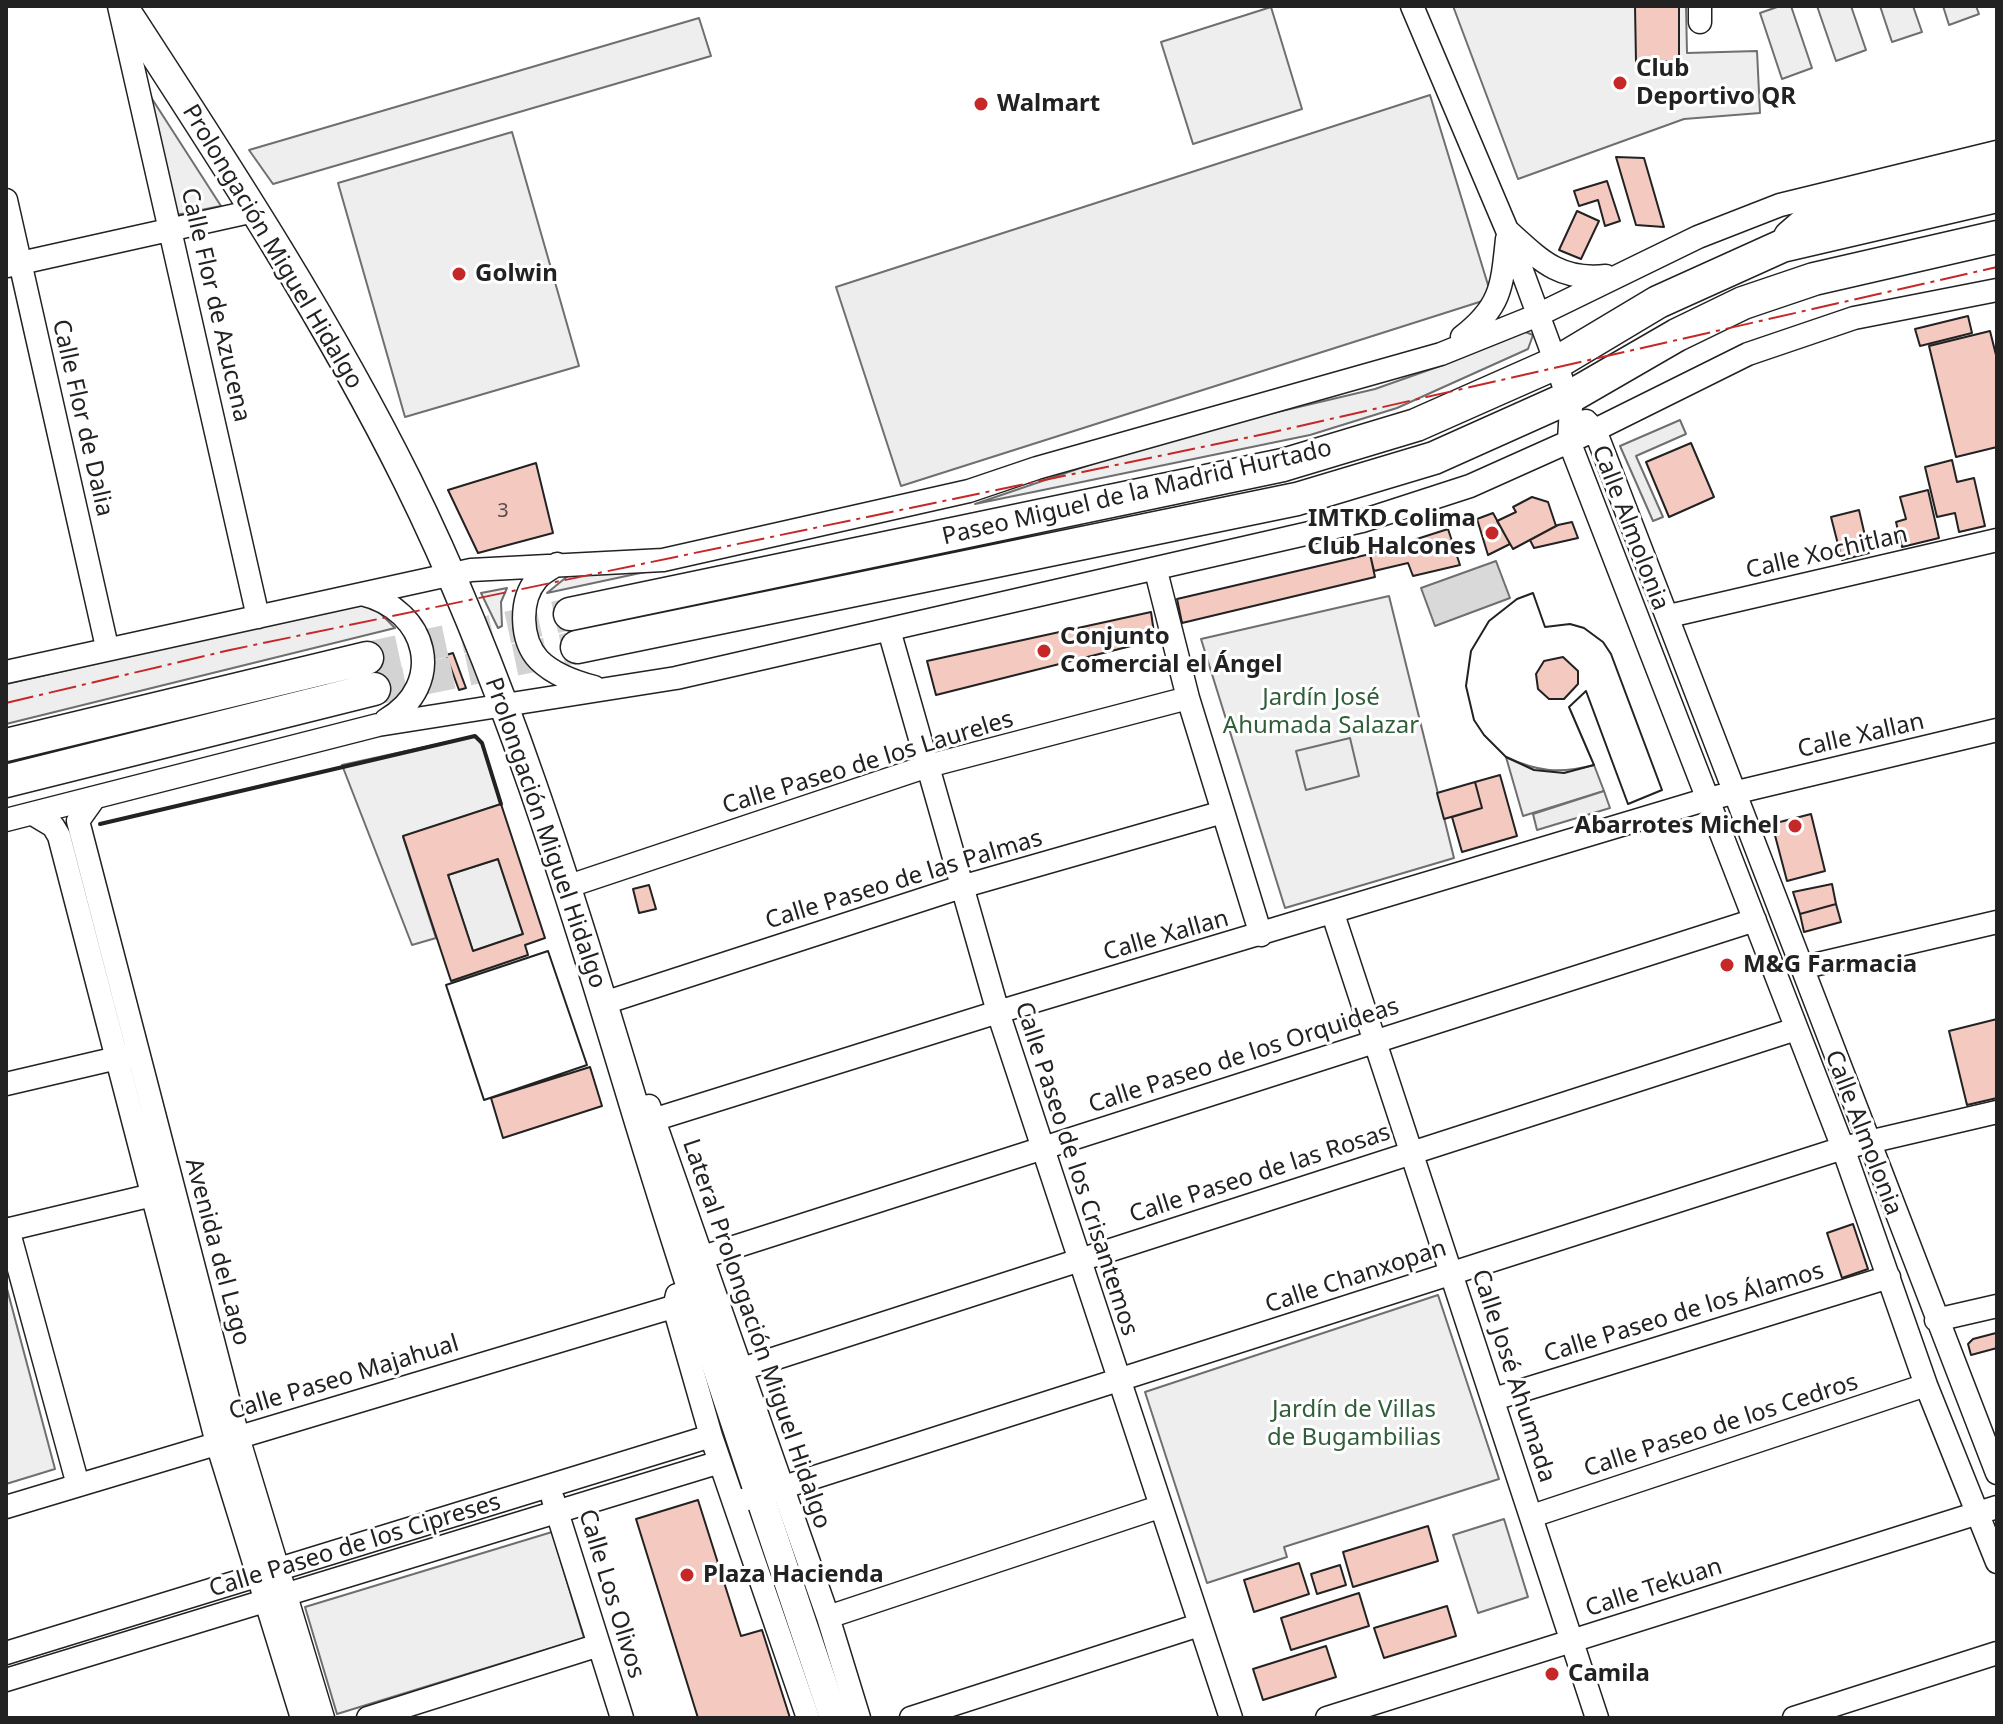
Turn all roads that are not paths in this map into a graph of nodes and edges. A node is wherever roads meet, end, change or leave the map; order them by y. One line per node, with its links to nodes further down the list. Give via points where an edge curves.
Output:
1 (121, 6): 7 (main road, Prolongación Miguel Hidalgo); 8 (street, Calle Flor de Azucena, via 139,107)
2 (1412, 6): 9 (street)
3 (1997, 152): 14 (street, via 1780,205)
4 (1997, 168): 11 (highway, via 1831,210 1805,224)
5 (1997, 196): 11 (highway, Paseo Miguel de la Madrid Hurtado)
6 (6, 200): 13 (street, Calle Flor de Dalia)
7 (254, 211): 8 (street); 26 (main road, Prolongación Miguel Hidalgo, via 407,479)
8 (172, 229): 13 (street); 30 (street, Calle Flor de Azucena)
9 (1507, 230): 14 (street, via 1562,274 1582,279); 17 (street); 18 (street, via 1498,299 1484,320)
10 (1997, 237): 15 (highway, Paseo Miguel de la Madrid Hurtado)
11 (1782, 246): 19 (highway, Paseo Miguel de la Madrid Hurtado, via 1658,302)
12 (1997, 260): 15 (highway)
13 (13, 265): 32 (street, Calle Flor de Dalia)
14 (1618, 275): 17 (street)
15 (1814, 279): 20 (highway, Paseo Miguel de la Madrid Hurtado, via 1743,303 1677,335)
16 (1997, 290): 21 (street, via 1854,318 1748,354)
17 (1538, 315): 18 (street); 19 (street)
18 (1441, 354): 24 (street, via 884,512 663,560)
19 (1556, 363): 20 (street); 28 (highway, Paseo Miguel de la Madrid Hurtado, via 1416,425 1283,465)
20 (1569, 403): 21 (street, Calle Almolonia); 22 (street, Calle Almolonia); 33 (highway, Paseo Miguel de la Madrid Hurtado, via 1434,458 1297,499)
21 (1595, 430): 22 (street); 29 (street, Calle Almolonia)
22 (1569, 441): 25 (street, via 1470,486 1362,521); 46 (street, Calle Almolonia)
23 (1997, 540): 29 (street, Calle Xochitlan)
24 (557, 564): 26 (street); 37 (street, via 537,579 525,604 525,633 538,659 567,680)
25 (1156, 571): 31 (street); 38 (street)
26 (449, 575): 27 (street); 39 (main road, Prolongación Miguel Hidalgo)
27 (358, 593): 30 (street); 40 (street, via 400,610 418,635 423,662 418,690 404,709)
28 (570, 614)
29 (1669, 616): 45 (street, Calle Almolonia)
30 (258, 617): 32 (street)
31 (889, 630): 37 (street, via 676,678); 43 (street, Calle Paseo de los Crisantemos)
32 (107, 647): 35 (street)
33 (577, 647)
34 (367, 658): 42 (highway)
35 (6, 672)
36 (374, 689): 44 (highway)
37 (599, 689): 39 (street)
38 (1188, 698): 43 (street, Calle Paseo de los Laureles); 48 (street)
39 (503, 705): 40 (street); 51 (main road, Prolongación Miguel Hidalgo)
40 (378, 725): 47 (street)
41 (1997, 730): 45 (street, Calle Xallan)
42 (6, 745)
43 (928, 766): 51 (street, Calle Paseo de los Laureles); 52 (street, Calle Paseo de los Crisantemos)
44 (6, 781)
45 (1737, 792): 46 (street, Calle Xallan); 57 (street, Calle Almolonia)
46 (1708, 799): 53 (street, Calle Xallan); 54 (street, Calle Almolonia)
47 (93, 800): 49 (street); 58 (street, Avenida del Lago, via 78,821)
48 (1223, 812): 52 (street, Calle Paseo de las Palmas); 56 (street)
49 (33, 814): 50 (street); 58 (street, Avenida del Lago, via 59,836)
50 (6, 820)
51 (566, 887): 59 (main road, Prolongación Miguel Hidalgo)
52 (961, 887): 59 (street, Calle Paseo de las Palmas); 60 (street, Calle Paseo de los Crisantemos)
53 (1333, 914): 56 (street, Calle Xallan); 62 (street, Calle José Ahumada)
54 (1755, 920): 61 (street, Calle Almolonia); 62 (street, Calle Paseo de los Orquideas)
55 (1997, 922): 57 (street)
56 (1261, 935): 60 (street, Calle Xallan)
57 (1805, 967): 67 (street, Calle Almolonia)
58 (108, 980): 63 (street, Avenida del Lago)
59 (606, 1010): 66 (main road, Prolongación Miguel Hidalgo)
60 (998, 1012): 66 (street, Calle Xallan); 68 (street, Calle Paseo de los Crisantemos)
61 (1796, 1029): 69 (street, Calle Almolonia); 70 (street, Calle Paseo de las Rosas)
62 (1375, 1042): 68 (street, Calle Paseo de los Orquideas); 70 (street, Calle José Ahumada)
63 (127, 1056): 64 (street); 71 (street, Avenida del Lago)
64 (6, 1084)
65 (1997, 1112): 67 (street, Calle Chanxopan)
66 (647, 1121): 73 (main road, Prolongación Miguel Hidalgo)
67 (1871, 1141): 69 (street, Calle Chanxopan); 79 (street, Calle Almolonia)
68 (1041, 1148): 73 (street, Calle Paseo de los Orquideas); 74 (street, Calle Paseo de los Crisantemos)
69 (1843, 1148): 75 (street, Calle Chanxopan); 76 (street, Calle Almolonia)
70 (1412, 1153): 74 (street, Calle Paseo de las Rosas); 75 (street, Calle José Ahumada)
71 (163, 1193): 72 (street); 85 (street, Avenida del Lago)
72 (7, 1229): 88 (street)
73 (693, 1260): 77 (main road, Prolongación Miguel Hidalgo); 80 (street, Lateral Prolongación Miguel Hidalgo)
74 (1078, 1260): 80 (street, Calle Paseo de las Rosas); 81 (street, Calle Paseo de los Crisantemos)
75 (1451, 1274): 81 (street, Calle Chanxopan); 83 (street, Calle José Ahumada)
76 (1889, 1277): 82 (street, Calle Almolonia); 83 (street, Calle Paseo de los Álamos)
77 (685, 1303): 84 (street, Lateral Prolongación Miguel Hidalgo); 85 (street, Calle Paseo Majahual); 90 (main road, Prolongación Miguel Hidalgo)
78 (1997, 1306): 79 (street)
79 (1936, 1320): 87 (street, Calle Almolonia)
80 (739, 1370): 90 (street, Lateral Prolongación Miguel Hidalgo)
81 (1118, 1382): 90 (street, Calle Chanxopan); 92 (street, Calle Paseo de los Crisantemos)
82 (1926, 1385): 94 (street, Calle Paseo de los Cedros); 95 (street, Calle Almolonia)
83 (1494, 1399): 94 (street, Calle José Ahumada)
84 (711, 1436): 86 (street, Lateral Prolongación Miguel Hidalgo); 89 (street, Calle Paseo de los Cipreses)
85 (227, 1440): 88 (street, Calle Paseo Majahual); 97 (street, Avenida del Lago)
86 (720, 1462): 90 (street, Lateral Prolongación Miguel Hidalgo); 93 (street, Calle Paseo de los Cipreses)
87 (1997, 1473)
88 (78, 1485): 91 (street, Calle Paseo Majahual)
89 (549, 1486): 93 (street, Calle Los Olivos); 97 (street, Calle Paseo de los Cipreses)
90 (759, 1496): 99 (street, Lateral Prolongación Miguel Hidalgo); 110 (street, Lateral Prolongación Miguel Hidalgo); 111 (main road, Prolongación Miguel Hidalgo)
91 (6, 1507)
92 (1159, 1507): 99 (street); 100 (street, Calle Paseo de los Crisantemos)
93 (558, 1511): 98 (street, Calle Paseo de los Cipreses); 101 (street, Calle Los Olivos)
94 (1532, 1516): 102 (street, Calle José Ahumada)
95 (1989, 1516): 96 (street, Calle Almolonia); 102 (street, Calle Tekuan)
96 (1997, 1562)
97 (268, 1572): 98 (street, Avenida del Lago); 103 (street, Calle Paseo de los Cipreses)
98 (276, 1597): 105 (street, Calle Paseo de los Cipreses); 106 (street, Avenida del Lago); 107 (street, Avenida del Lago)
99 (828, 1617): 112 (street, Lateral Prolongación Miguel Hidalgo)
100 (1199, 1625): 113 (street); 114 (street, Calle Paseo de los Crisantemos)
101 (599, 1645): 108 (street); 109 (street, Calle Los Olivos)
102 (1575, 1646): 115 (street, Calle Tekuan); 116 (street, Calle Tekuan); 117 (street, Calle José Ahumada)
103 (6, 1653)
104 (1997, 1653): 118 (street)
105 (6, 1680)
106 (302, 1718)
107 (323, 1718)
108 (368, 1718)
109 (622, 1718)
110 (808, 1718)
111 (834, 1718)
112 (859, 1718)
113 (911, 1718)
114 (1231, 1718)
115 (1327, 1718)
116 (1365, 1718)
117 (1597, 1718)
118 (1794, 1718)

